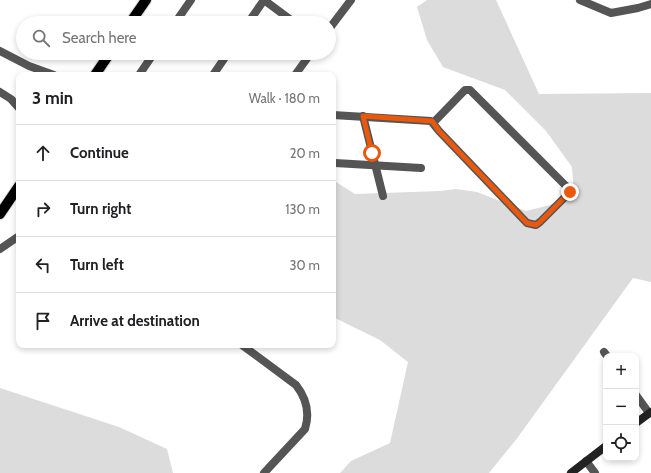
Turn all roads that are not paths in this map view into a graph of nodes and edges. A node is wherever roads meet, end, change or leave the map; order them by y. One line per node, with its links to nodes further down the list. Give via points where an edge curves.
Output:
1 (146, 0): 7 (main road)
2 (190, 0): 8 (street)
3 (264, 0): 9 (street); 10 (street)
4 (351, 0): 11 (street)
5 (580, 0): 6 (street, via 612,13)
6 (651, 4)
7 (135, 16)
8 (180, 16)
9 (253, 16)
10 (286, 16)
11 (336, 20)
12 (0, 51): 13 (street)
13 (16, 59)
14 (17, 60): 19 (street)
15 (105, 60): 20 (main road)
16 (149, 60): 21 (street)
17 (223, 60): 22 (street)
18 (306, 60): 23 (street)
19 (46, 72)
20 (97, 72)
21 (141, 72)
22 (215, 72)
23 (297, 72)
24 (0, 92): 25 (street)
25 (16, 105)
26 (336, 115): 27 (street)
27 (363, 116): 28 (street); 30 (street)
28 (433, 123): 28 (street, via 527,223 536,225 570,192 470,90 465,90)
29 (336, 163): 30 (street)
30 (375, 165): 31 (street); 33 (street)
31 (421, 168)
32 (16, 190): 34 (main road)
33 (383, 196)
34 (0, 214)
35 (16, 238): 36 (street)
36 (0, 249)
37 (246, 348): 43 (street, via 296,385 303,394 307,406 308,421 305,429)
38 (639, 399): 39 (street)
39 (650, 412): 40 (street)
40 (639, 421)
41 (603, 448): 42 (street)
42 (586, 461): 44 (street); 45 (street)
43 (264, 473)
44 (571, 473)
45 (595, 473)

